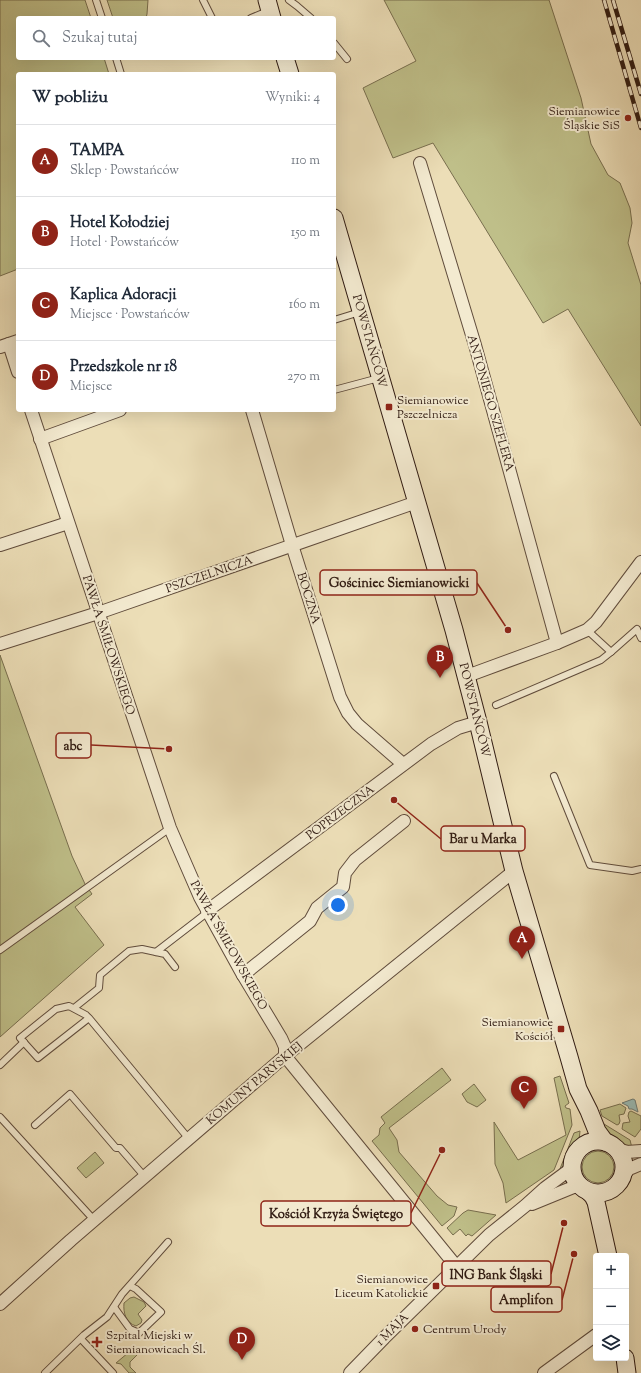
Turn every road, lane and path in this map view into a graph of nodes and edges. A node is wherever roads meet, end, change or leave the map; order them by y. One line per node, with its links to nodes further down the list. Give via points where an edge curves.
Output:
1 (96, 0): 5 (lane)
2 (203, 0): 6 (lane)
3 (289, 0): 8 (lane)
4 (270, 9): 7 (lane)
5 (101, 16)
6 (211, 16)
7 (255, 16)
8 (309, 16)
9 (336, 45): 10 (lane)
10 (347, 59)
11 (117, 60): 13 (lane)
12 (286, 60): 14 (street)
13 (120, 72)
14 (289, 72)
15 (420, 164): 35 (street, ANTONIEGO SZEFLERA, via 475,345)
16 (336, 229): 17 (street, POWSTAŃCÓW)
17 (361, 312): 18 (lane); 21 (street, POWSTAŃCÓW)
18 (336, 319)
19 (9, 344): 20 (street)
20 (16, 366)
21 (380, 378): 22 (lane); 27 (street, POWSTAŃCÓW)
22 (336, 389)
23 (32, 412): 26 (street, PAWŁA ŚMIŁOWSKIEGO)
24 (114, 412): 26 (street)
25 (253, 412): 30 (street, BOCZNA)
26 (40, 439): 28 (street, PAWŁA ŚMIŁOWSKIEGO)
27 (417, 502): 30 (street, PSZCZELNICZA); 38 (street, POWSTAŃCÓW)
28 (68, 523): 29 (street); 32 (street, PAWŁA ŚMIŁOWSKIEGO)
29 (0, 545)
30 (292, 545): 32 (street, PSZCZELNICZA); 41 (street, BOCZNA, via 348,713)
31 (641, 562): 33 (street, via 596,622)
32 (98, 613): 36 (street, PSZCZELNICZA); 44 (street, PAWŁA ŚMIŁOWSKIEGO)
33 (587, 630): 35 (street); 37 (lane)
34 (641, 638): 37 (lane, via 636,629)
35 (557, 643): 38 (street)
36 (0, 644)
37 (611, 652): 39 (lane, via 601,660)
38 (467, 676): 40 (street, POWSTAŃCÓW)
39 (496, 705)
40 (478, 722): 41 (street, POPRZECZNA, via 444,735); 46 (street, POWSTAŃCÓW)
41 (403, 764): 47 (street, POPRZECZNA)
42 (554, 776): 45 (lane, via 590,865 632,871)
43 (404, 821): 51 (street, via 355,860 345,873 343,887 317,908 310,921)
44 (170, 828): 47 (street, PAWŁA ŚMIŁOWSKIEGO); 48 (lane)
45 (641, 869)
46 (514, 871): 55 (street, KOMUNY PARYSKIEJ); 57 (street, POWSTAŃCÓW)
47 (208, 912): 49 (lane); 51 (street, PAWŁA ŚMIŁOWSKIEGO)
48 (0, 950)
49 (156, 952): 50 (lane, via 165,954); 52 (lane, via 142,949 129,951 100,975 99,988)
50 (175, 967)
51 (243, 975): 55 (street, PAWŁA ŚMIŁOWSKIEGO, via 281,1038)
52 (74, 1008): 53 (lane); 54 (lane, via 69,1006 56,1009 20,1038)
53 (89, 1018): 54 (lane, via 38,1058); 60 (lane)
54 (24, 1042): 56 (lane)
55 (285, 1056): 60 (street, KOMUNY PARYSKIEJ); 74 (street, PAWŁA ŚMIŁOWSKIEGO)
56 (0, 1065)
57 (578, 1089): 61 (street, POWSTAŃCÓW); 62 (street, POWSTAŃCÓW, via 597,1131)
58 (0, 1117): 71 (lane)
59 (35, 1125): 67 (lane, via 70,1094 116,1148 120,1148)
60 (189, 1139): 67 (street, KOMUNY PARYSKIEJ)
61 (582, 1146): 62 (street, via 595,1141); 65 (street)
62 (611, 1146): 63 (street, via 627,1152); 66 (street, via 624,1162)
63 (641, 1151)
64 (641, 1164): 66 (street, via 629,1169)
65 (572, 1165): 68 (street, via 574,1177); 70 (street, 1 MAJA)
66 (623, 1176): 69 (street)
67 (145, 1177): 71 (street, KOMUNY PARYSKIEJ)
68 (585, 1189): 69 (street, via 601,1193); 70 (street, 1 MAJA, via 576,1186); 73 (street, via 596,1202)
69 (612, 1189): 73 (street, via 608,1201)
70 (525, 1206): 74 (street, 1 MAJA)
71 (94, 1220): 76 (street, KOMUNY PARYSKIEJ)
72 (168, 1242): 75 (lane)
73 (607, 1252)
74 (456, 1266): 83 (street, 1 MAJA)
75 (130, 1286): 77 (lane); 77 (lane, via 161,1312 139,1333 130,1329)
76 (0, 1304)
77 (114, 1307): 79 (lane, via 107,1317)
78 (593, 1338): 84 (street)
79 (80, 1339): 81 (lane); 82 (lane)
80 (625, 1361): 85 (street)
81 (45, 1373)
82 (113, 1373)
83 (350, 1373)
84 (544, 1373)
85 (627, 1373)

